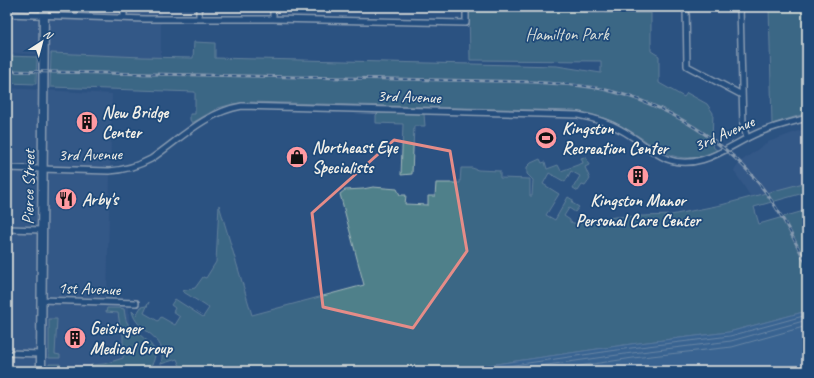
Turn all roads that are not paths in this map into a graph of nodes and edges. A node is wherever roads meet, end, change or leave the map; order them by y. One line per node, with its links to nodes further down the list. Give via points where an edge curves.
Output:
1 (124, 7): 9 (street)
2 (199, 7): 10 (street)
3 (273, 7): 11 (street)
4 (466, 7): 11 (street, via 466,23)
5 (686, 7): 12 (street, via 687,66)
6 (740, 7): 12 (street)
7 (44, 11): 8 (street); 9 (street); 16 (main road, Pierce Street)
8 (7, 14)
9 (124, 18): 10 (street)
10 (199, 19): 11 (street)
11 (273, 19)
12 (742, 95): 14 (street, via 743,126)
13 (807, 118): 14 (street, 3rd Avenue)
14 (748, 138): 16 (street, 3rd Avenue, via 709,158 688,163 656,153 616,127 578,116 252,105 216,113 151,159 131,167 109,171)
15 (7, 168): 16 (street, 3rd Avenue)
16 (43, 169): 18 (main road, Pierce Street)
17 (7, 229): 18 (street)
18 (42, 230): 19 (main road, Pierce Street)
19 (41, 300): 20 (street, 1st Avenue); 22 (main road, Pierce Street)
20 (136, 303)
21 (7, 353): 22 (street)
22 (41, 354): 23 (main road, Pierce Street)
23 (40, 370)

